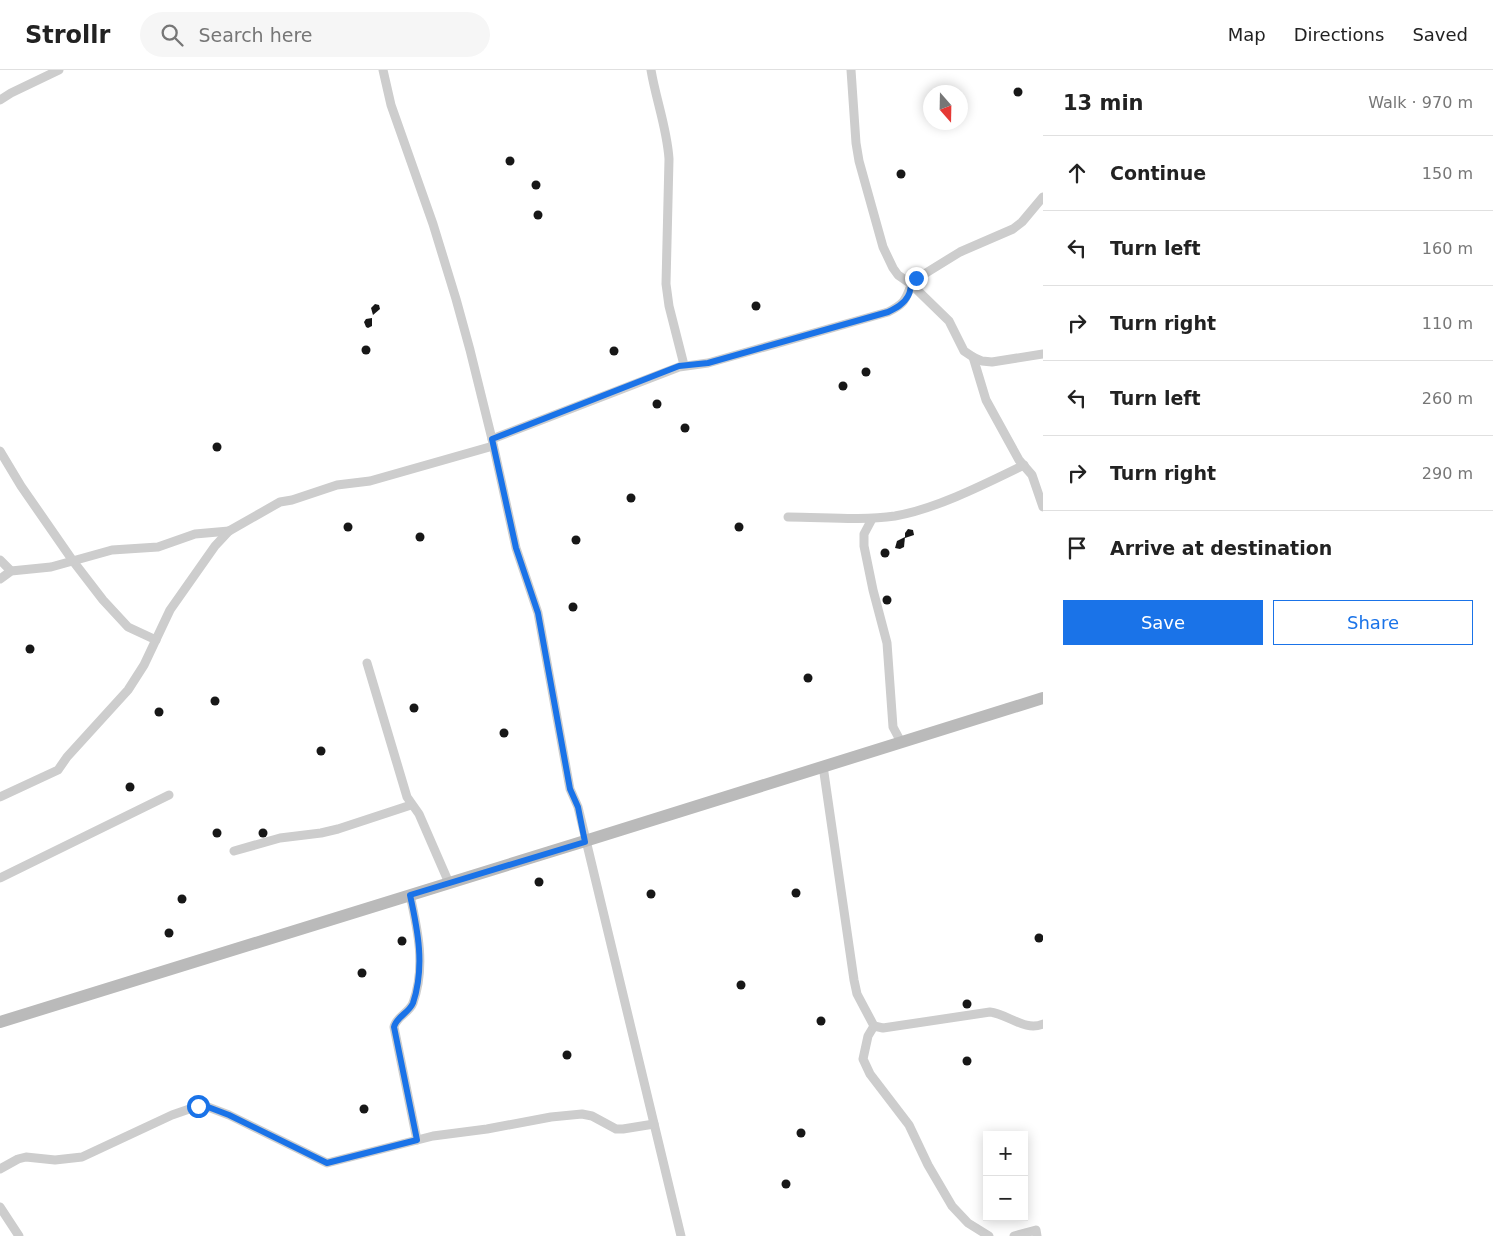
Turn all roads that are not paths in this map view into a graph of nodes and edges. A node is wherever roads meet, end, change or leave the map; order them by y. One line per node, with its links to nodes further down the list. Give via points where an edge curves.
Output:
1 (59, 70): 5 (street)
2 (383, 70): 11 (street, via 391,105 456,299)
3 (651, 70): 10 (street, via 668,139 666,284)
4 (851, 70): 7 (street, via 856,143 864,183 888,260 898,275)
5 (0, 100)
6 (1043, 197): 7 (street, via 1012,229 960,252)
7 (911, 284): 9 (street, via 949,321 964,350); 10 (street, via 908,297 888,312 708,363)
8 (1043, 354): 9 (street, via 992,362)
9 (972, 357): 13 (street, via 986,400)
10 (684, 366): 11 (street)
11 (493, 442): 17 (street, via 378,479 337,485 280,502); 30 (street, via 516,548 538,613 570,789 578,807)
12 (0, 451): 19 (street)
13 (1024, 465): 14 (street, via 1032,474); 16 (street, via 931,506)
14 (1043, 507)
15 (788, 517): 16 (street)
16 (872, 518): 25 (street, via 864,534 864,546 887,643 893,727)
17 (229, 531): 19 (street, via 195,534 158,547 112,550); 22 (street, via 180,594)
18 (0, 560): 20 (street)
19 (73, 561): 20 (street); 22 (street, via 121,621)
20 (11, 571): 21 (street)
21 (0, 579)
22 (156, 640): 28 (street, via 128,690 58,770)
23 (367, 663): 29 (street)
24 (1043, 698): 25 (street)
25 (901, 742): 26 (street)
26 (823, 766): 30 (street); 37 (street, via 854,980 857,994)
27 (169, 796): 32 (street)
28 (0, 797)
29 (411, 805): 31 (street, via 338,829 280,838); 33 (street, via 419,814)
30 (585, 842): 33 (street); 38 (street)
31 (234, 852)
32 (0, 878)
33 (449, 883): 34 (street)
34 (410, 895): 35 (street); 39 (street, via 418,932 419,983 410,1010 396,1021 394,1027)
35 (0, 1022)
36 (1043, 1024): 37 (street, via 1028,1026 990,1012 883,1028)
37 (874, 1026): 44 (street, via 864,1047 863,1059 870,1074 909,1125 952,1206 968,1223)
38 (654, 1124): 39 (street, via 623,1129 582,1114); 43 (street)
39 (417, 1140): 40 (street, via 327,1163 229,1115 198,1106 172,1114 82,1157 56,1160 26,1157)
40 (0, 1169)
41 (0, 1207): 42 (street)
42 (19, 1236)
43 (681, 1236)
44 (989, 1236)
45 (1014, 1236): 46 (street, via 1036,1230)
46 (1037, 1236)

